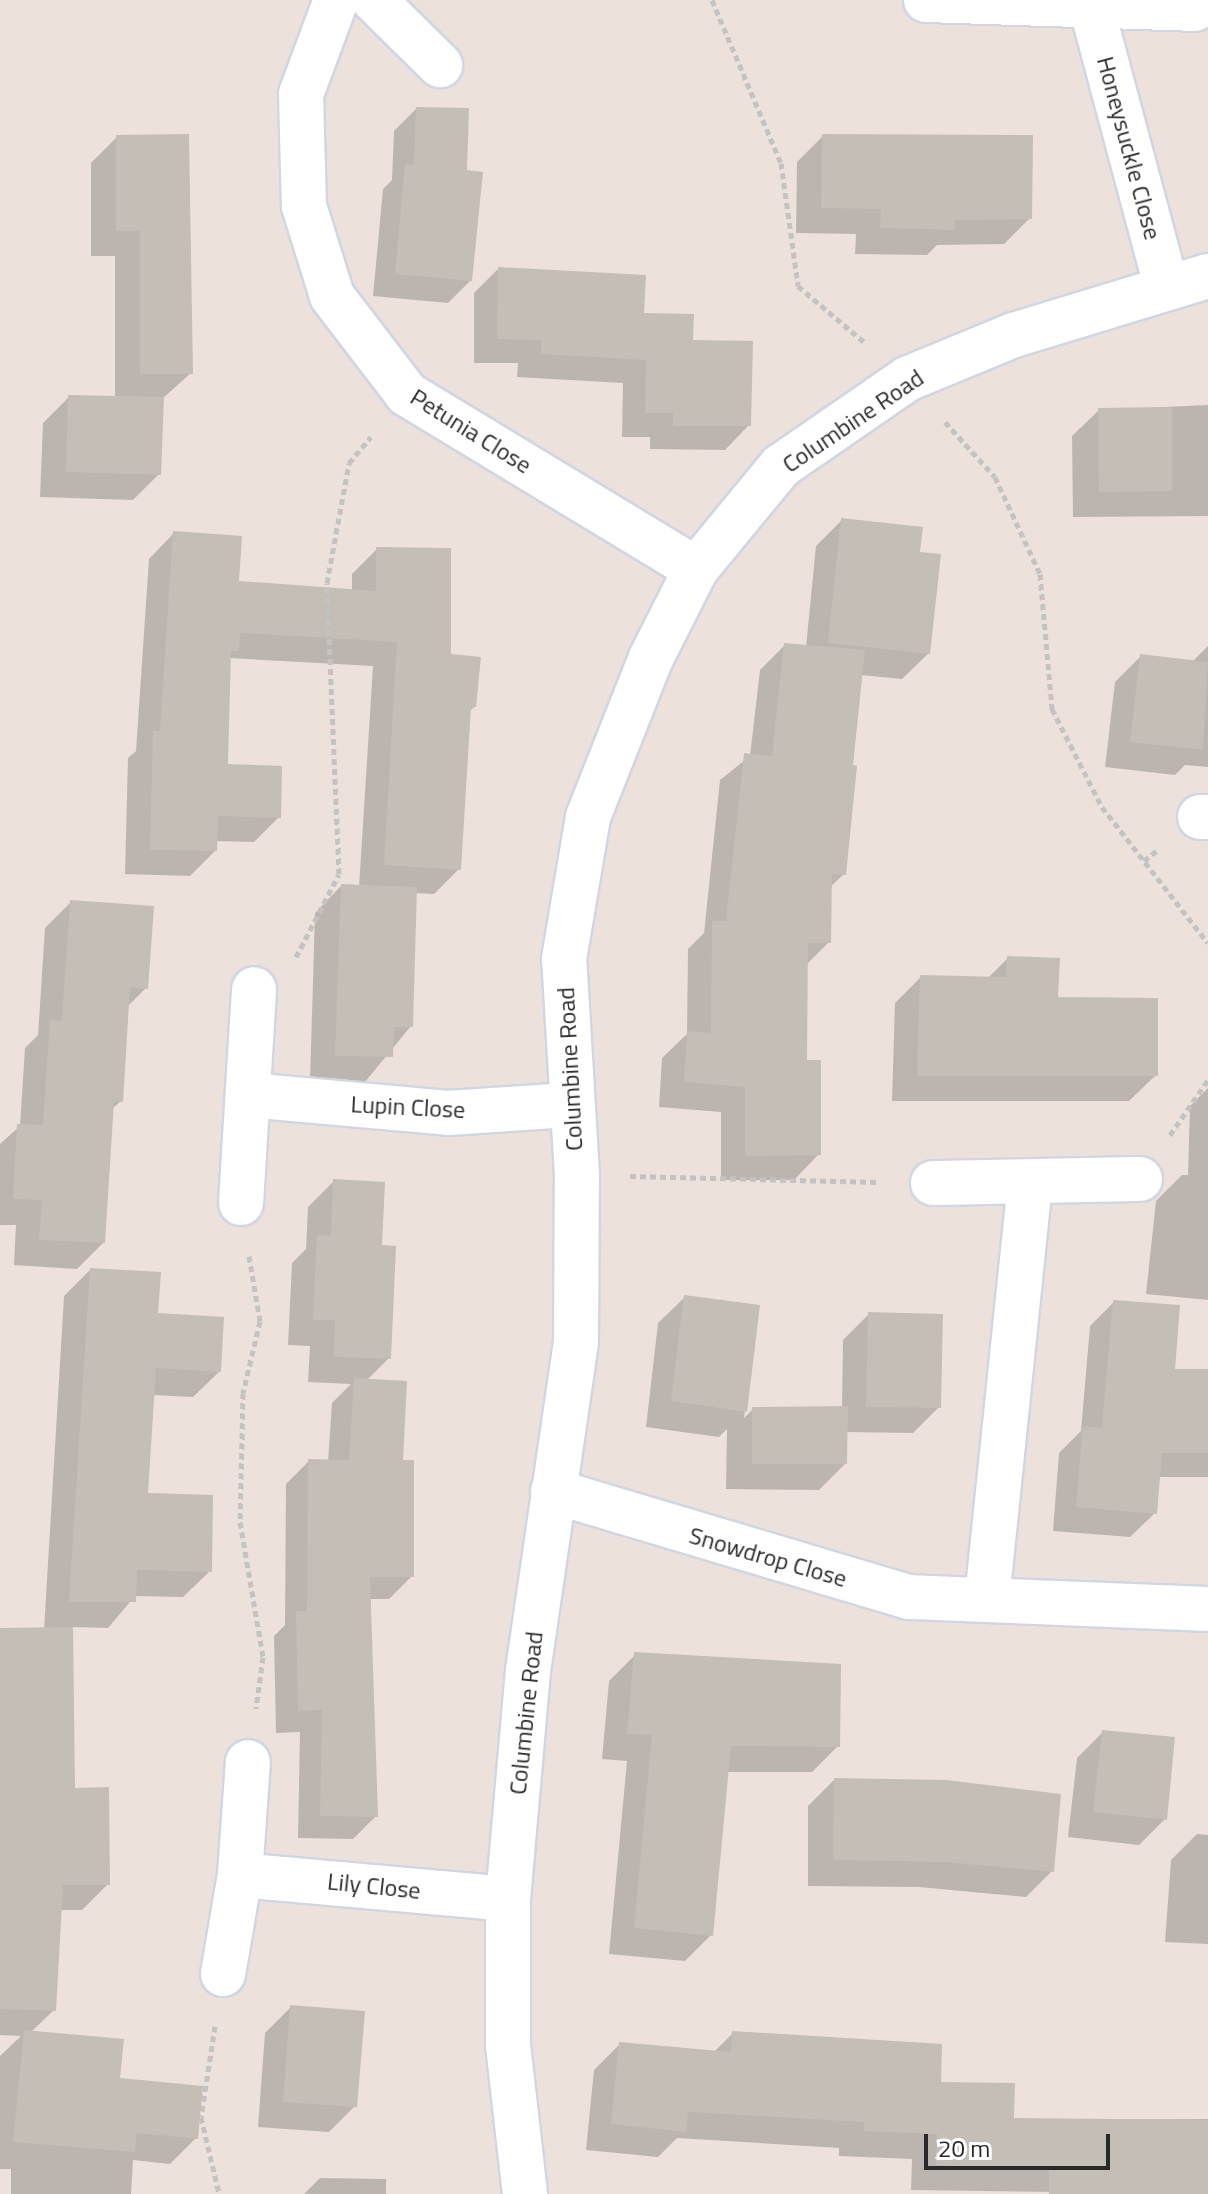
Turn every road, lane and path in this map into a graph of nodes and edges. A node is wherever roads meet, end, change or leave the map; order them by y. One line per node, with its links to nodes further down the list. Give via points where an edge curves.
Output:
1 (336, 0): 11 (street, Petunia Close, via 301,94 304,206 332,296)
2 (374, 0): 7 (street)
3 (712, 0): 10 (path, via 781,163 798,286)
4 (926, 0): 5 (street)
5 (1092, 9): 6 (street); 9 (street, Honeysuckle Close)
6 (1195, 9)
7 (440, 65)
8 (1208, 276): 9 (street, Columbine Road)
9 (1166, 286): 10 (street, Columbine Road, via 1014,335)
10 (907, 379): 12 (street, Columbine Road, via 781,466); 13 (path, via 995,477 1040,574 1052,709 1102,807)
11 (407, 394): 12 (street, Petunia Close); 14 (path, via 349,463 327,583 339,874 303,952)
12 (696, 569): 17 (street, Columbine Road, via 651,658 588,817 564,959)
13 (1208, 943)
14 (254, 989): 16 (street)
15 (1208, 1080): 19 (path)
16 (248, 1095): 17 (street, Lupin Close, via 448,1113); 22 (street)
17 (569, 1105): 18 (street, Columbine Road)
18 (577, 1175): 20 (path); 23 (street, Columbine Road, via 576,1342)
19 (1140, 1179): 21 (street)
20 (933, 1183): 21 (street)
21 (1030, 1184): 24 (street)
22 (241, 1203): 26 (path, via 260,1321 243,1393 240,1522 263,1657)
23 (553, 1491): 24 (street, Snowdrop Close, via 909,1597); 28 (street, Columbine Road, via 528,1671)
24 (987, 1599): 25 (street, Snowdrop Close)
25 (1208, 1609)
26 (248, 1762): 27 (street)
27 (240, 1875): 28 (street, Lily Close); 29 (street)
28 (508, 1899): 31 (street, Columbine Road, via 508,2044)
29 (223, 1974): 30 (path, via 201,2117)
30 (219, 2194)
31 (525, 2194)

